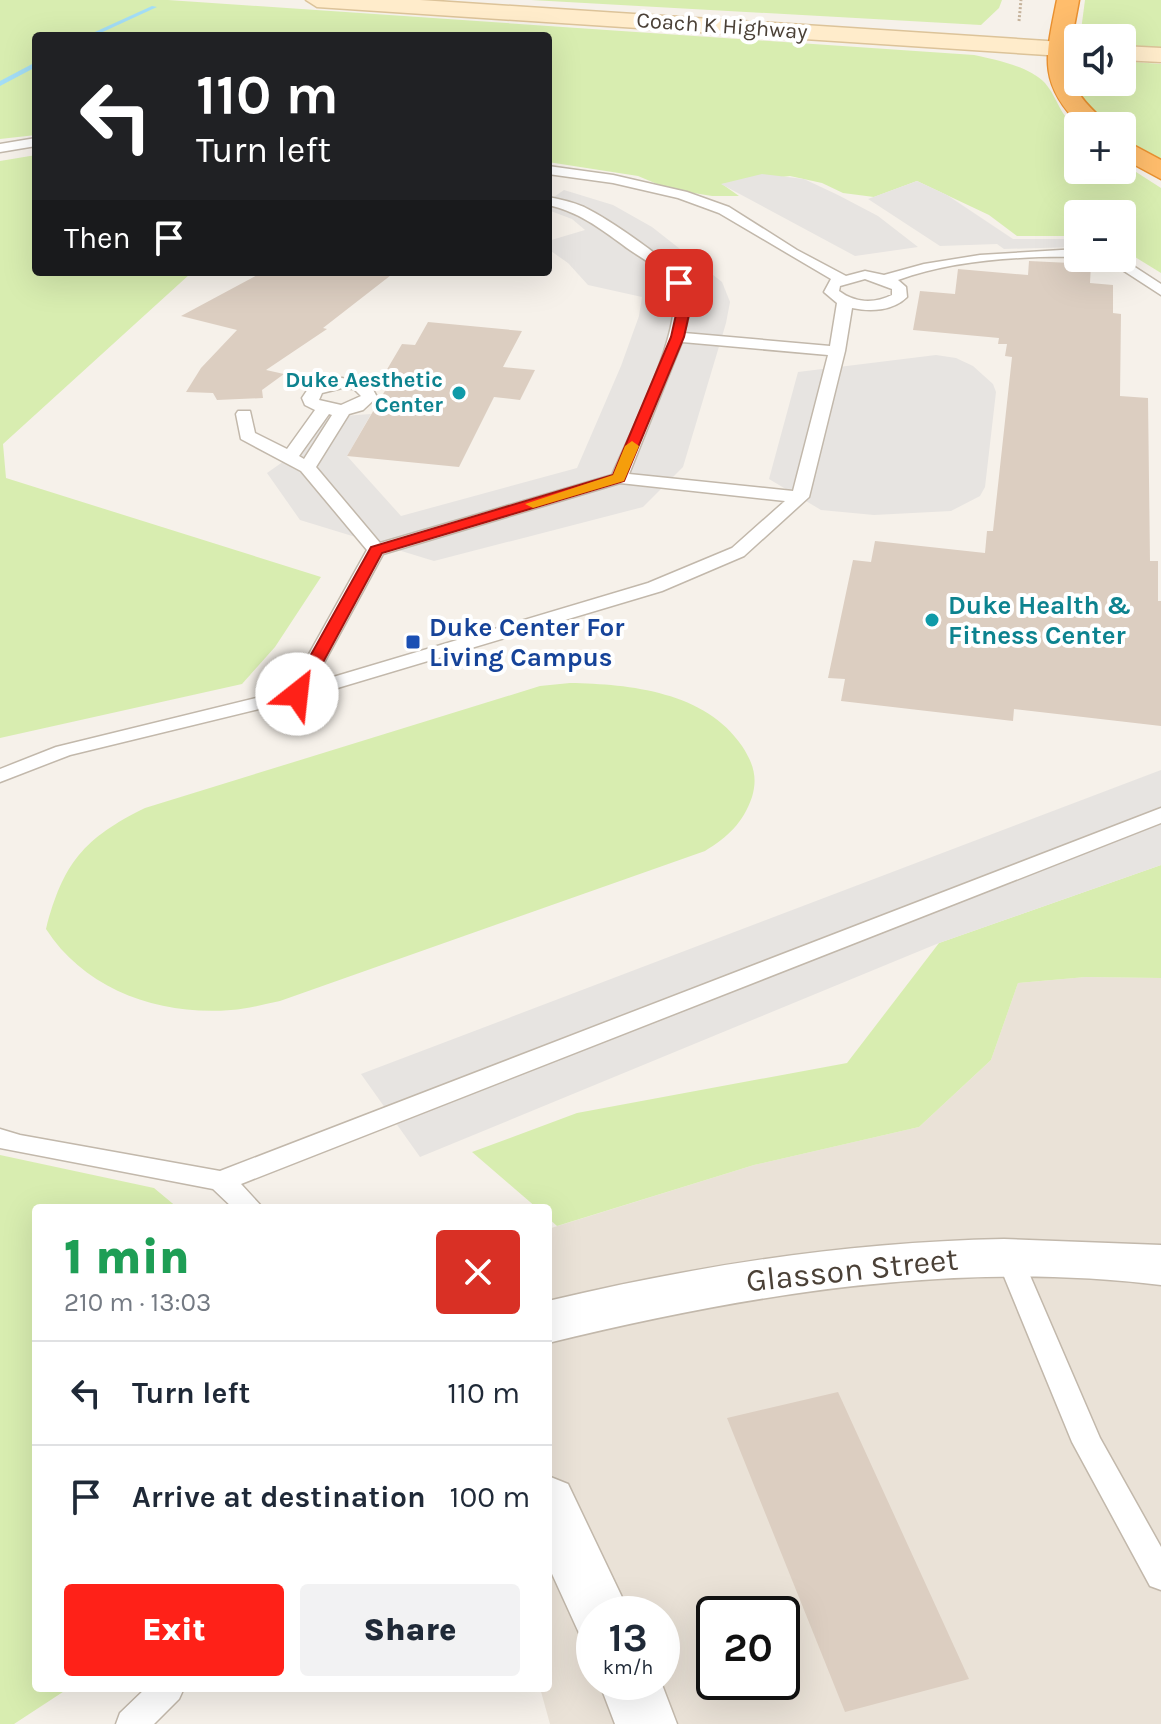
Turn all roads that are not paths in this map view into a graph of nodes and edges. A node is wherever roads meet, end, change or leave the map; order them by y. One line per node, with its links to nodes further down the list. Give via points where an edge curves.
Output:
1 (317, 0): 4 (main road, Coach K Highway)
2 (1068, 0): 3 (highway)
3 (1068, 24)
4 (1064, 49)
5 (1064, 54): 8 (highway, via 1057,63)
6 (1136, 54): 7 (main road)
7 (1161, 55)
8 (1064, 85)
9 (1072, 96): 10 (highway)
10 (1084, 112)
11 (32, 143): 12 (lane)
12 (0, 148)
13 (1136, 156): 15 (highway)
14 (552, 171): 19 (lane, via 613,179 724,210)
15 (1161, 171)
16 (552, 201): 23 (lane, via 602,222 679,283 684,310)
17 (1064, 252): 20 (lane)
18 (1132, 272): 21 (lane)
19 (841, 279): 20 (lane); 22 (lane, via 831,292)
20 (886, 279): 22 (lane, via 902,292 894,301 867,306)
21 (1161, 291)
22 (845, 302): 24 (lane)
23 (677, 337): 24 (lane); 30 (lane)
24 (837, 351): 31 (lane)
25 (324, 409): 26 (lane); 26 (lane, via 310,398 323,386 351,384 369,393 360,406); 28 (lane)
26 (343, 410): 29 (lane)
27 (244, 414): 28 (lane, via 247,435)
28 (290, 457): 29 (lane)
29 (307, 467): 32 (lane)
30 (619, 478): 31 (lane); 32 (lane)
31 (800, 497): 33 (lane, via 738,552 700,570)
32 (376, 550): 33 (lane)
33 (297, 694): 34 (lane, via 63,751)
34 (0, 776)
35 (1161, 815): 37 (lane)
36 (0, 1138): 37 (lane)
37 (221, 1181): 38 (lane)
38 (246, 1204)
39 (1009, 1257): 40 (street, Glasson Street); 41 (street, Glasson Street, via 924,1260 720,1284); 43 (lane, via 1087,1442)
40 (1161, 1265)
41 (552, 1321)
42 (552, 1510): 44 (street)
43 (1161, 1576)
44 (592, 1596)
45 (164, 1692): 47 (lane)
46 (637, 1700): 48 (street)
47 (132, 1724)
48 (646, 1724)

